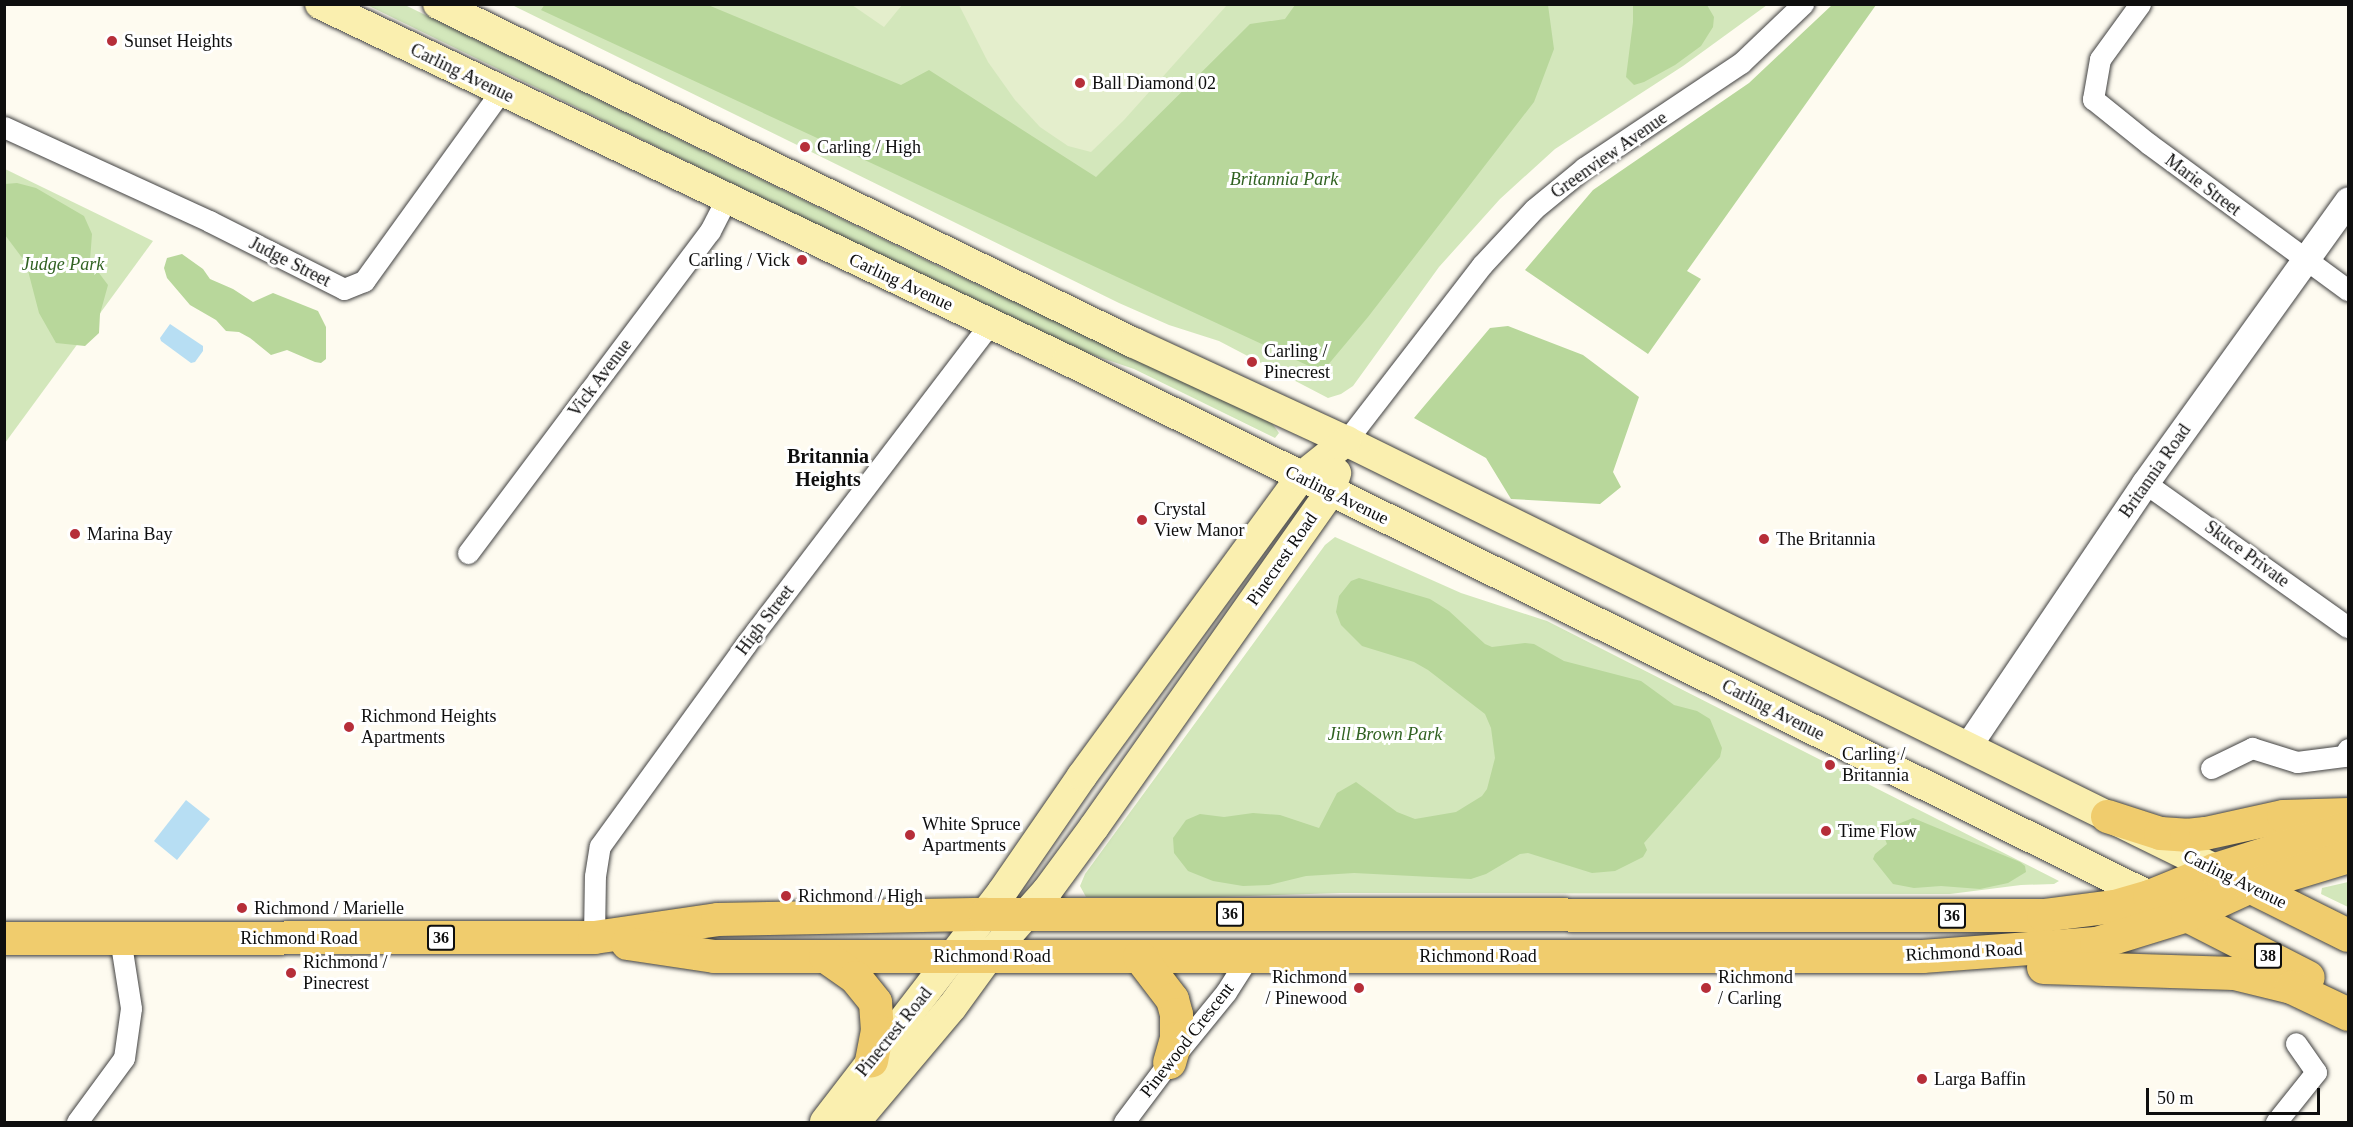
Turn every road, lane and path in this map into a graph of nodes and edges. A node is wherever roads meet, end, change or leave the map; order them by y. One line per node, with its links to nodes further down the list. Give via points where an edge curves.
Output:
1 (320, 4): 5 (main road, Carling Avenue / 38)
2 (438, 4): 12 (main road, Carling Avenue, via 1134,343)
3 (1803, 4): 12 (street, Greenview Avenue, via 1741,63 1584,168 1534,209 1482,265)
4 (2140, 4): 9 (street, Marie Street, via 2100,59 2093,99)
5 (501, 92): 6 (street, Judge Street, via 364,281 344,289 209,221); 7 (main road, Carling Avenue / 38)
6 (4, 127)
7 (726, 200): 11 (main road, Carling Avenue / 38); 16 (street, Vick Avenue, via 710,231)
8 (2349, 200): 9 (street, Britannia Road)
9 (2306, 261): 10 (street, Marie Street); 14 (street, Britannia Road)
10 (2349, 290)
11 (990, 324): 13 (main road, Carling Avenue / 38); 33 (street, High Street, via 746,644 600,846 595,876)
12 (1346, 441): 13 (main road, Pinecrest Road); 15 (main road, Pinecrest Road); 18 (main road, Carling Avenue)
13 (1301, 477): 15 (main road, Carling Avenue / 38); 28 (main road, Pinecrest Road)
14 (2145, 483): 17 (street, Skuce Private); 18 (street, Britannia Road)
15 (1330, 492): 27 (main road, Carling Avenue / 38); 29 (main road, Pinecrest Road, via 1094,828)
16 (468, 553)
17 (2349, 627)
18 (1967, 747): 22 (main road, Carling Avenue)
19 (2349, 750): 20 (street, via 2344,756 2297,762 2252,748)
20 (2211, 768)
21 (2349, 814): 22 (main road, via 2283,816 2186,835 2160,833)
22 (2107, 816): 25 (main road, Carling Avenue)
23 (2349, 827): 25 (main road, Richmond Road / 36)
24 (2349, 856): 26 (main road, Richmond Road / 36)
25 (2215, 869): 26 (main road, Carling Avenue); 27 (main road, Richmond Road / 36)
26 (2250, 886): 30 (main road, Richmond Road / 36); 32 (main road, Carling Avenue)
27 (2149, 896): 30 (main road, Carling Avenue / 38); 31 (main road, Richmond Road / 36, via 2114,906 2043,915)
28 (985, 914): 29 (main road, Richmond Road / 36); 33 (main road, Richmond Road / 36, via 717,919); 37 (main road, Pinecrest Road)
29 (1028, 914): 31 (main road, Richmond Road / 36); 38 (main road, Pinecrest Road)
30 (2187, 915): 42 (main road, Richmond Road / 36, via 2096,943); 43 (main road, Carling Avenue / 38)
31 (1754, 916): 41 (main road)
32 (2349, 934)
33 (594, 937): 35 (main road, Richmond Road / 36); 36 (main road, Richmond Road / 36, via 714,956)
34 (4, 938): 35 (main road, Richmond Road / 36)
35 (120, 938): 48 (street, via 131,1008 124,1058)
36 (825, 956): 37 (main road, Richmond Road / 36); 46 (main road, via 855,977 875,1002 877,1030)
37 (952, 956): 38 (main road, Richmond Road / 36); 46 (main road, Pinecrest Road)
38 (989, 956): 39 (main road, Richmond Road / 36); 50 (main road, Pinecrest Road, via 945,1016)
39 (1138, 956): 40 (main road, Richmond Road / 36); 47 (main road, via 1172,999 1176,1038)
40 (1249, 956): 41 (main road, Richmond Road / 36); 47 (street, Pinewood Crescent, via 1226,992)
41 (1761, 956): 42 (main road, Richmond Road / 36)
42 (1922, 956): 44 (main road, via 2033,967 2234,973 2291,987)
43 (2349, 998)
44 (2349, 1014)
45 (2296, 1043): 52 (street, via 2316,1072)
46 (871, 1060): 49 (main road, Pinecrest Road)
47 (1169, 1062): 51 (street, Pinewood Crescent)
48 (76, 1122)
49 (825, 1122)
50 (855, 1122)
51 (1124, 1122)
52 (2276, 1122)

